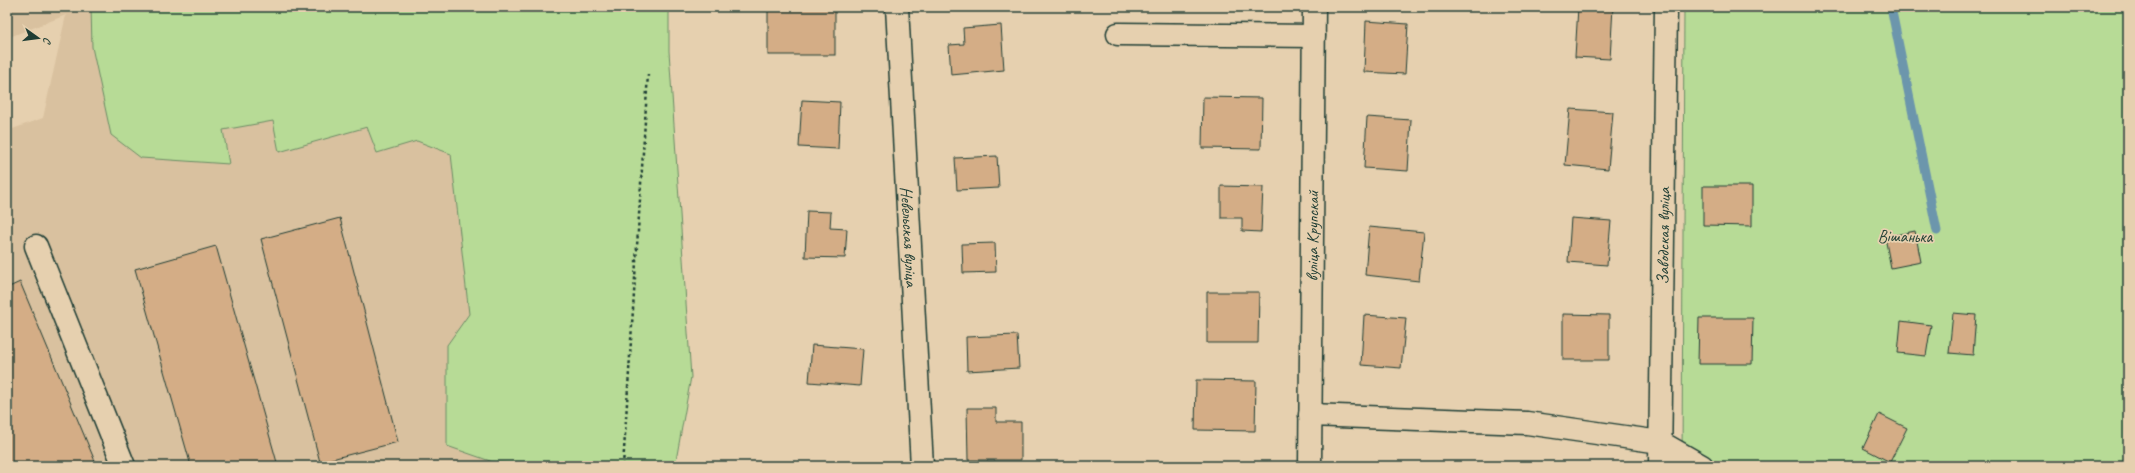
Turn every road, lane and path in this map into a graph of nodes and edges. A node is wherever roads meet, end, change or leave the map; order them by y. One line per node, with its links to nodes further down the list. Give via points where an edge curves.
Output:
1 (897, 7): 12 (street, Невельская вуліца)
2 (1314, 7): 5 (street, вуліца Крупскай)
3 (1666, 7): 9 (street, Заводская вуліца)
4 (1118, 34): 5 (street)
5 (1314, 36): 8 (street, вуліца Крупскай)
6 (648, 74): 11 (path)
7 (36, 246): 10 (street)
8 (1310, 415): 9 (street, via 1527,423); 13 (street, вуліца Крупскай)
9 (1660, 442): 14 (street, Заводская вуліца); 15 (street)
10 (124, 466)
11 (624, 466)
12 (922, 466)
13 (1310, 466)
14 (1660, 466)
15 (1702, 466)

